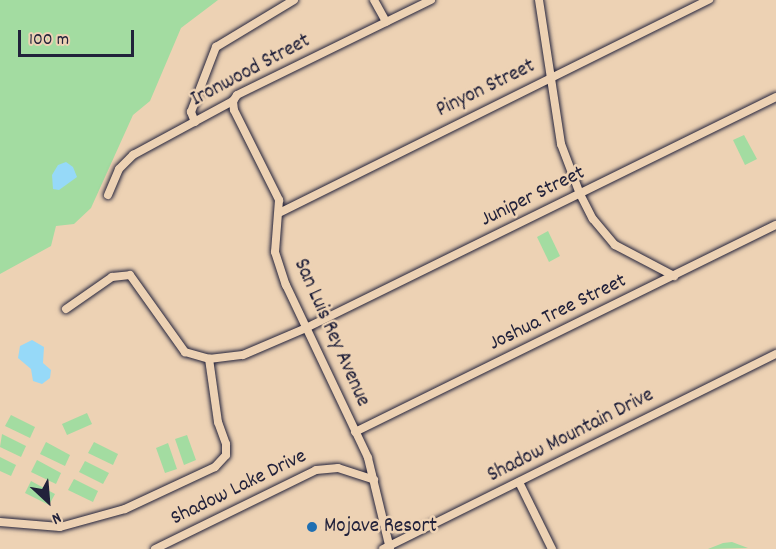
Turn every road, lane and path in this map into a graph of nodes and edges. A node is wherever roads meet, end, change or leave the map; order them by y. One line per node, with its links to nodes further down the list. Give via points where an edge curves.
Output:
1 (294, 0): 10 (street, via 216,47 191,112)
2 (374, 0): 6 (street)
3 (431, 0): 6 (street, Ironwood Street)
4 (539, 0): 7 (street)
5 (709, 0): 7 (street, Pinyon Street)
6 (386, 22): 9 (street, Ironwood Street, via 237,95)
7 (552, 77): 11 (street, via 561,144); 13 (street, Pinyon Street)
8 (776, 97): 11 (street, Juniper Street)
9 (233, 101): 10 (street, Ironwood Street); 13 (street, San Luis Rey Avenue, via 279,200)
10 (195, 122): 12 (street, Ironwood Street, via 133,155 118,169)
11 (580, 194): 15 (street, via 593,219 615,245); 17 (street, Juniper Street)
12 (108, 195)
13 (280, 212): 17 (street, San Luis Rey Avenue, via 276,252)
14 (776, 225): 15 (street, Joshua Tree Street)
15 (674, 276): 20 (street, Joshua Tree Street)
16 (66, 309): 19 (street, via 111,277 130,275 177,345 185,352)
17 (306, 328): 19 (street, Juniper Street, via 243,355); 20 (street, San Luis Rey Avenue)
18 (776, 355): 22 (street, Shadow Mountain Drive)
19 (209, 359): 23 (street, via 218,422 226,444 226,455 215,467 125,508 60,527)
20 (355, 432): 21 (street, San Luis Rey Avenue)
21 (374, 480): 24 (street, San Luis Rey Avenue); 25 (street, Shadow Lake Drive, via 338,468 316,470)
22 (519, 482): 24 (street, Shadow Mountain Drive); 26 (street)
23 (0, 522)
24 (387, 548)
25 (155, 549)
26 (552, 549)

